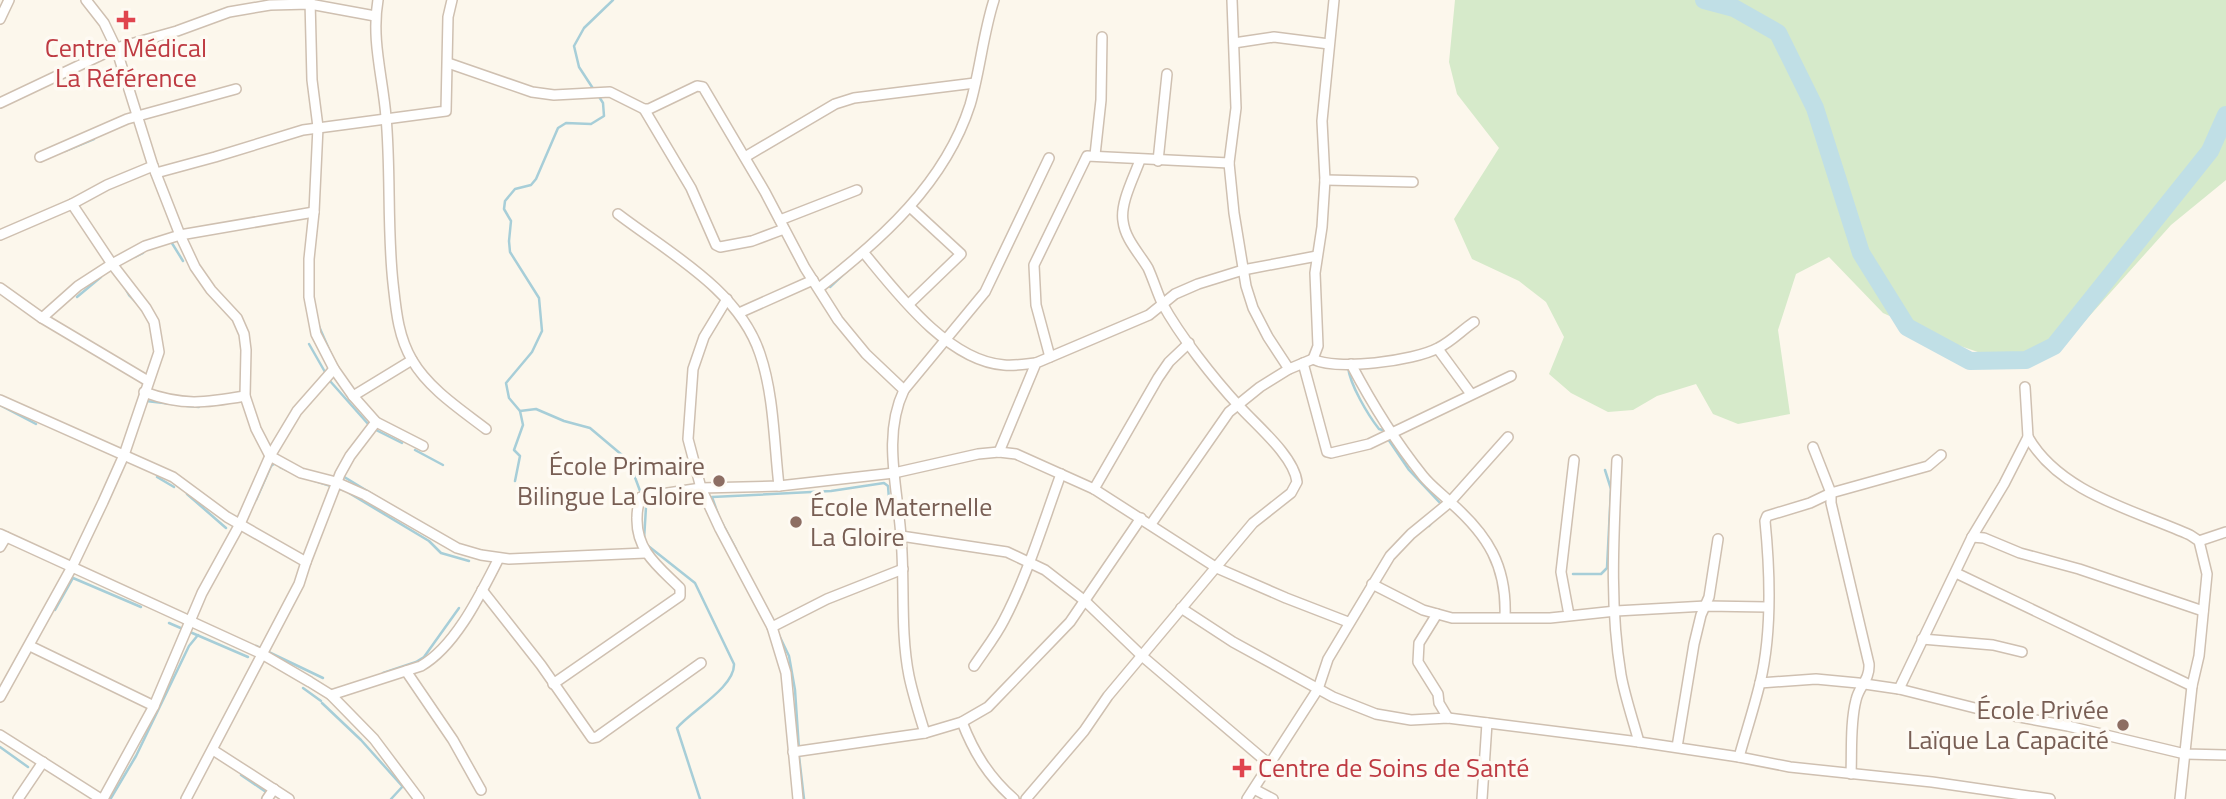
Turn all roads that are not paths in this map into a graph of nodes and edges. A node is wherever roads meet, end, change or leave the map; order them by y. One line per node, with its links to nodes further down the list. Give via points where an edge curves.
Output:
1 (9, 0): 10 (street)
2 (86, 0): 14 (street)
3 (378, 0): 9 (street)
4 (452, 0): 15 (street)
5 (994, 0): 17 (street)
6 (1232, 0): 12 (street)
7 (1334, 0): 13 (street)
8 (310, 2): 9 (street); 14 (street, via 229,12); 23 (street)
9 (375, 16): 22 (street)
10 (0, 19)
11 (1102, 37): 24 (street)
12 (1234, 43): 13 (street, via 1274,37); 30 (street, via 1236,108)
13 (1329, 44): 32 (street, via 1322,121)
14 (116, 48): 19 (street); 21 (street)
15 (448, 62): 20 (street, via 532,92 607,92); 22 (street, via 446,111)
16 (1167, 74): 29 (street)
17 (975, 83): 26 (street, via 835,104); 36 (street, via 953,147)
18 (236, 89): 21 (street)
19 (0, 103)
20 (644, 109): 26 (street, via 700,85); 39 (street, via 691,188 716,245 752,241)
21 (138, 115): 25 (street); 31 (street)
22 (386, 118): 23 (street); 59 (street, via 390,259 398,328)
23 (318, 127): 31 (street); 37 (street)
24 (1096, 155): 28 (street); 57 (street, via 1086,158 1034,265 1036,305)
25 (40, 157)
26 (745, 157): 39 (street)
27 (1049, 158): 54 (street, via 992,280)
28 (1140, 160): 29 (street); 49 (street, via 1122,219)
29 (1158, 161): 30 (street)
30 (1229, 163): 45 (street)
31 (154, 170): 35 (street, via 107,185); 41 (street)
32 (1325, 180): 33 (street); 43 (street)
33 (1413, 183)
34 (857, 190): 39 (street)
35 (72, 204): 40 (street); 44 (street)
36 (910, 207): 42 (street); 50 (street, via 961,254)
37 (314, 212): 41 (street); 63 (street, via 309,297 316,334)
38 (618, 215): 48 (street)
39 (782, 225): 46 (street)
40 (0, 235)
41 (180, 235): 44 (street, via 145,246); 71 (street, via 195,267 237,318 244,334)
42 (864, 253): 46 (street); 50 (street)
43 (1317, 256): 45 (street); 58 (street, via 1318,346)
44 (112, 264): 52 (street, via 78,286); 66 (street, via 154,322 159,352)
45 (1243, 270): 49 (street, via 1198,284); 64 (street, via 1256,316)
46 (816, 284): 51 (street); 68 (street, via 866,355)
47 (0, 288): 52 (street)
48 (727, 299): 51 (street); 92 (street, via 704,337 693,369 688,439)
49 (1162, 302): 55 (street); 57 (street, via 1149,315)
50 (909, 304): 54 (street)
51 (739, 313): 91 (street, via 766,374)
52 (43, 318): 66 (street)
53 (1474, 322): 56 (street)
54 (946, 339): 60 (street, via 986,362); 68 (street)
55 (1189, 343): 74 (street); 93 (street, via 1158,378)
56 (1438, 348): 62 (street, via 1373,365); 70 (street)
57 (1050, 357): 60 (street)
58 (1312, 359): 61 (street); 62 (street)
59 (412, 360): 72 (street); 76 (street, via 446,399)
60 (1037, 363): 82 (street)
61 (1303, 363): 64 (street); 77 (street, via 1326,452 1369,444)
62 (1351, 364): 77 (street)
63 (334, 369): 72 (street); 85 (street, via 297,411)
64 (1289, 369): 74 (street)
65 (1511, 376): 70 (street)
66 (148, 381): 69 (street)
67 (2025, 387): 78 (street)
68 (904, 390): 88 (street, via 892,432)
69 (144, 392): 71 (street, via 185,403); 83 (street)
70 (1471, 394): 77 (street)
71 (245, 396): 85 (street)
72 (353, 396): 75 (street)
73 (0, 400): 83 (street)
74 (1237, 404): 98 (street); 111 (street, via 1270,438 1294,470 1297,482 1291,493 1253,523)
75 (376, 422): 80 (street); 90 (street)
76 (486, 429)
77 (1389, 434): 95 (street)
78 (2028, 437): 102 (street); 104 (street, via 2047,463 2073,482)
79 (1508, 438): 95 (street)
80 (423, 446)
81 (1813, 447): 94 (street)
82 (999, 452): 88 (street); 89 (street, via 1016,454)
83 (124, 455): 97 (street, via 173,477); 110 (street)
84 (1941, 455): 94 (street, via 1928,466)
85 (270, 456): 90 (street, via 301,473); 97 (street)
86 (1574, 460): 123 (street, via 1561,572)
87 (1617, 460): 120 (street, via 1612,540)
88 (894, 473): 91 (street); 101 (street)
89 (1061, 474): 93 (street); 108 (street)
90 (336, 482): 107 (street, via 457,548); 109 (street)
91 (779, 486): 92 (street)
92 (701, 488): 106 (street, via 641,497 637,530); 127 (street)
93 (1094, 489): 96 (street)
94 (1831, 493): 118 (street, via 1767,516); 138 (street, via 1869,664)
95 (1450, 502): 114 (street, via 1390,556); 124 (street, via 1481,534 1498,562 1506,592)
96 (1141, 518): 98 (street); 116 (street)
97 (240, 524): 109 (street); 125 (street)
98 (1151, 524): 111 (street)
99 (2226, 532): 104 (street)
100 (3, 536): 105 (street); 110 (street)
101 (901, 536): 108 (street, via 1007,552); 112 (street)
102 (1972, 537): 113 (street); 121 (street)
103 (1718, 539): 117 (street)
104 (2199, 541): 121 (street, via 2207,575)
105 (0, 547)
106 (645, 553): 107 (street); 137 (street, via 680,588 681,596)
107 (499, 558): 115 (street)
108 (1030, 561): 116 (street); 134 (street, via 1003,622)
109 (306, 562): 131 (street)
110 (72, 567): 125 (street); 129 (street)
111 (1217, 568): 119 (street); 126 (street)
112 (903, 569): 127 (street); 148 (street, via 909,675)
113 (1956, 573): 128 (street); 139 (street)
114 (1372, 584): 122 (street); 126 (street)
115 (482, 590): 135 (street, via 440,652); 137 (street)
116 (1086, 601): 132 (street); 146 (street, via 988,707)
117 (1706, 606): 118 (street); 120 (street); 151 (street, via 1694,644)
118 (1767, 607): 136 (street)
119 (1181, 608): 132 (street); 140 (street)
120 (1616, 611): 123 (street); 150 (street, via 1621,676)
121 (2203, 611): 139 (street)
122 (1437, 614): 124 (street, via 1471,620); 145 (street, via 1419,643 1418,663)
123 (1569, 615): 124 (street)
124 (1505, 617)
125 (190, 620): 131 (street); 144 (street)
126 (1348, 622): 140 (street)
127 (772, 627): 153 (street, via 786,673)
128 (1922, 639): 130 (street); 141 (street)
129 (30, 646): 143 (street); 144 (street)
130 (2022, 652)
131 (262, 654): 142 (street); 152 (street)
132 (1142, 656): 158 (street); 171 (street)
133 (701, 663): 137 (street, via 592,738)
134 (974, 666)
135 (406, 671): 142 (street); 162 (street)
136 (1760, 683): 138 (street, via 1816,679); 156 (street)
137 (553, 684)
138 (1865, 684): 141 (street); 159 (street, via 1854,709)
139 (2192, 686): 154 (street)
140 (1318, 689): 145 (street, via 1376,714 1411,720); 158 (street)
141 (1899, 690): 154 (street)
142 (331, 695): 168 (street, via 374,739)
143 (0, 698)
144 (154, 706): 164 (street)
145 (1448, 718): 147 (street)
146 (962, 722): 148 (street); 170 (street, via 980,762)
147 (1487, 723): 150 (street); 174 (street)
148 (925, 733): 153 (street)
149 (0, 735): 157 (street)
150 (1639, 742): 151 (street)
151 (1677, 747): 156 (street)
152 (213, 750): 160 (street); 165 (street)
153 (793, 752): 169 (street)
154 (2185, 754): 155 (street); 176 (street)
155 (2226, 755)
156 (1739, 757): 159 (street)
157 (43, 762): 163 (street); 164 (street)
158 (1269, 764): 161 (street)
159 (1851, 774): 175 (street)
160 (274, 789): 166 (street); 167 (street)
161 (1254, 789): 172 (street); 173 (street)
162 (481, 790)
163 (18, 799)
164 (102, 799)
165 (186, 799)
166 (267, 799)
167 (289, 799)
168 (419, 799)
169 (798, 799)
170 (1014, 799)
171 (1026, 799)
172 (1247, 799)
173 (1273, 799)
174 (1482, 799)
175 (2050, 799)
176 (2180, 799)

